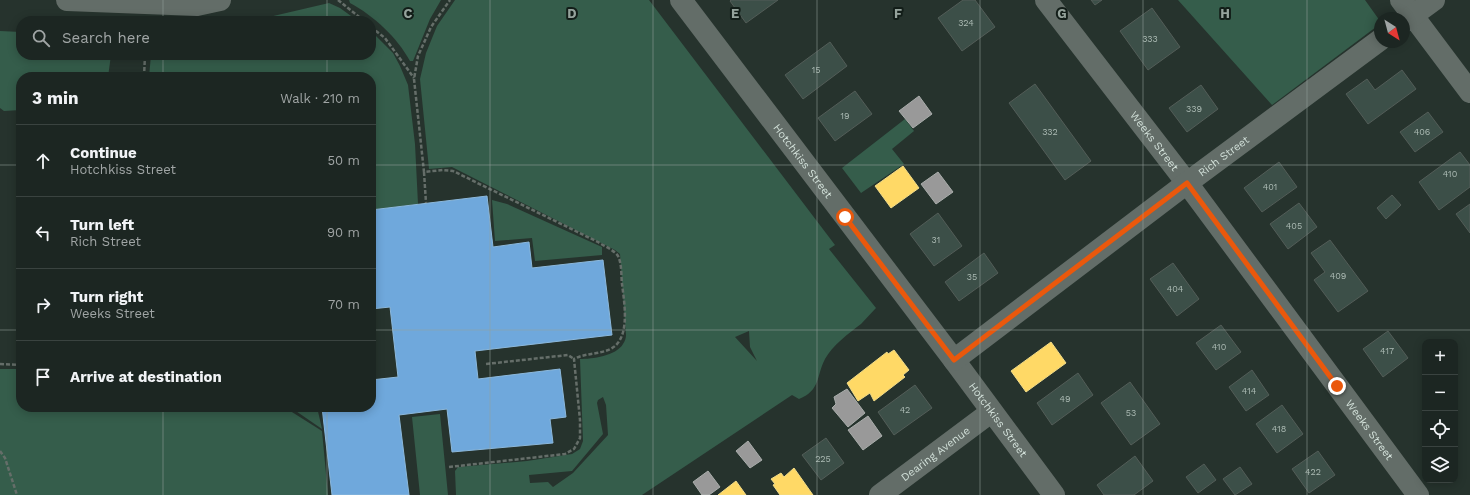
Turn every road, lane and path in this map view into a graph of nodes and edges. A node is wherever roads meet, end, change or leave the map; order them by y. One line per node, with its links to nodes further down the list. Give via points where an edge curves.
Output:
1 (67, 0): 8 (street)
2 (220, 0): 8 (street, via 197,5)
3 (338, 0): 10 (path)
4 (450, 0): 16 (path, via 431,27 418,56)
5 (681, 0): 22 (street, Hotchkiss Street)
6 (1046, 0): 19 (street, Weeks Street)
7 (1434, 0): 9 (street)
8 (129, 1)
9 (1408, 12)
10 (358, 16)
11 (1410, 18): 17 (street)
12 (376, 30): 16 (path, via 385,38)
13 (1374, 44): 19 (street, Rich Street)
14 (145, 60): 15 (path)
15 (144, 72)
16 (414, 79): 18 (path)
17 (1470, 92)
18 (424, 172): 20 (path); 21 (path, via 453,171 598,242 618,256 625,316 620,340 605,351)
19 (1187, 183): 22 (street, Rich Street); 32 (street, Weeks Street)
20 (426, 203)
21 (574, 359): 24 (path, via 568,355); 28 (path, via 580,438 574,449 565,454)
22 (954, 360): 26 (street, Hotchkiss Street)
23 (0, 364): 25 (path)
24 (486, 364)
25 (16, 365)
26 (991, 412): 30 (street, Dearing Avenue); 31 (street, Hotchkiss Street)
27 (0, 451): 29 (path, via 5,458)
28 (449, 466)
29 (16, 495)
30 (880, 495)
31 (1054, 495)
32 (1418, 495)

